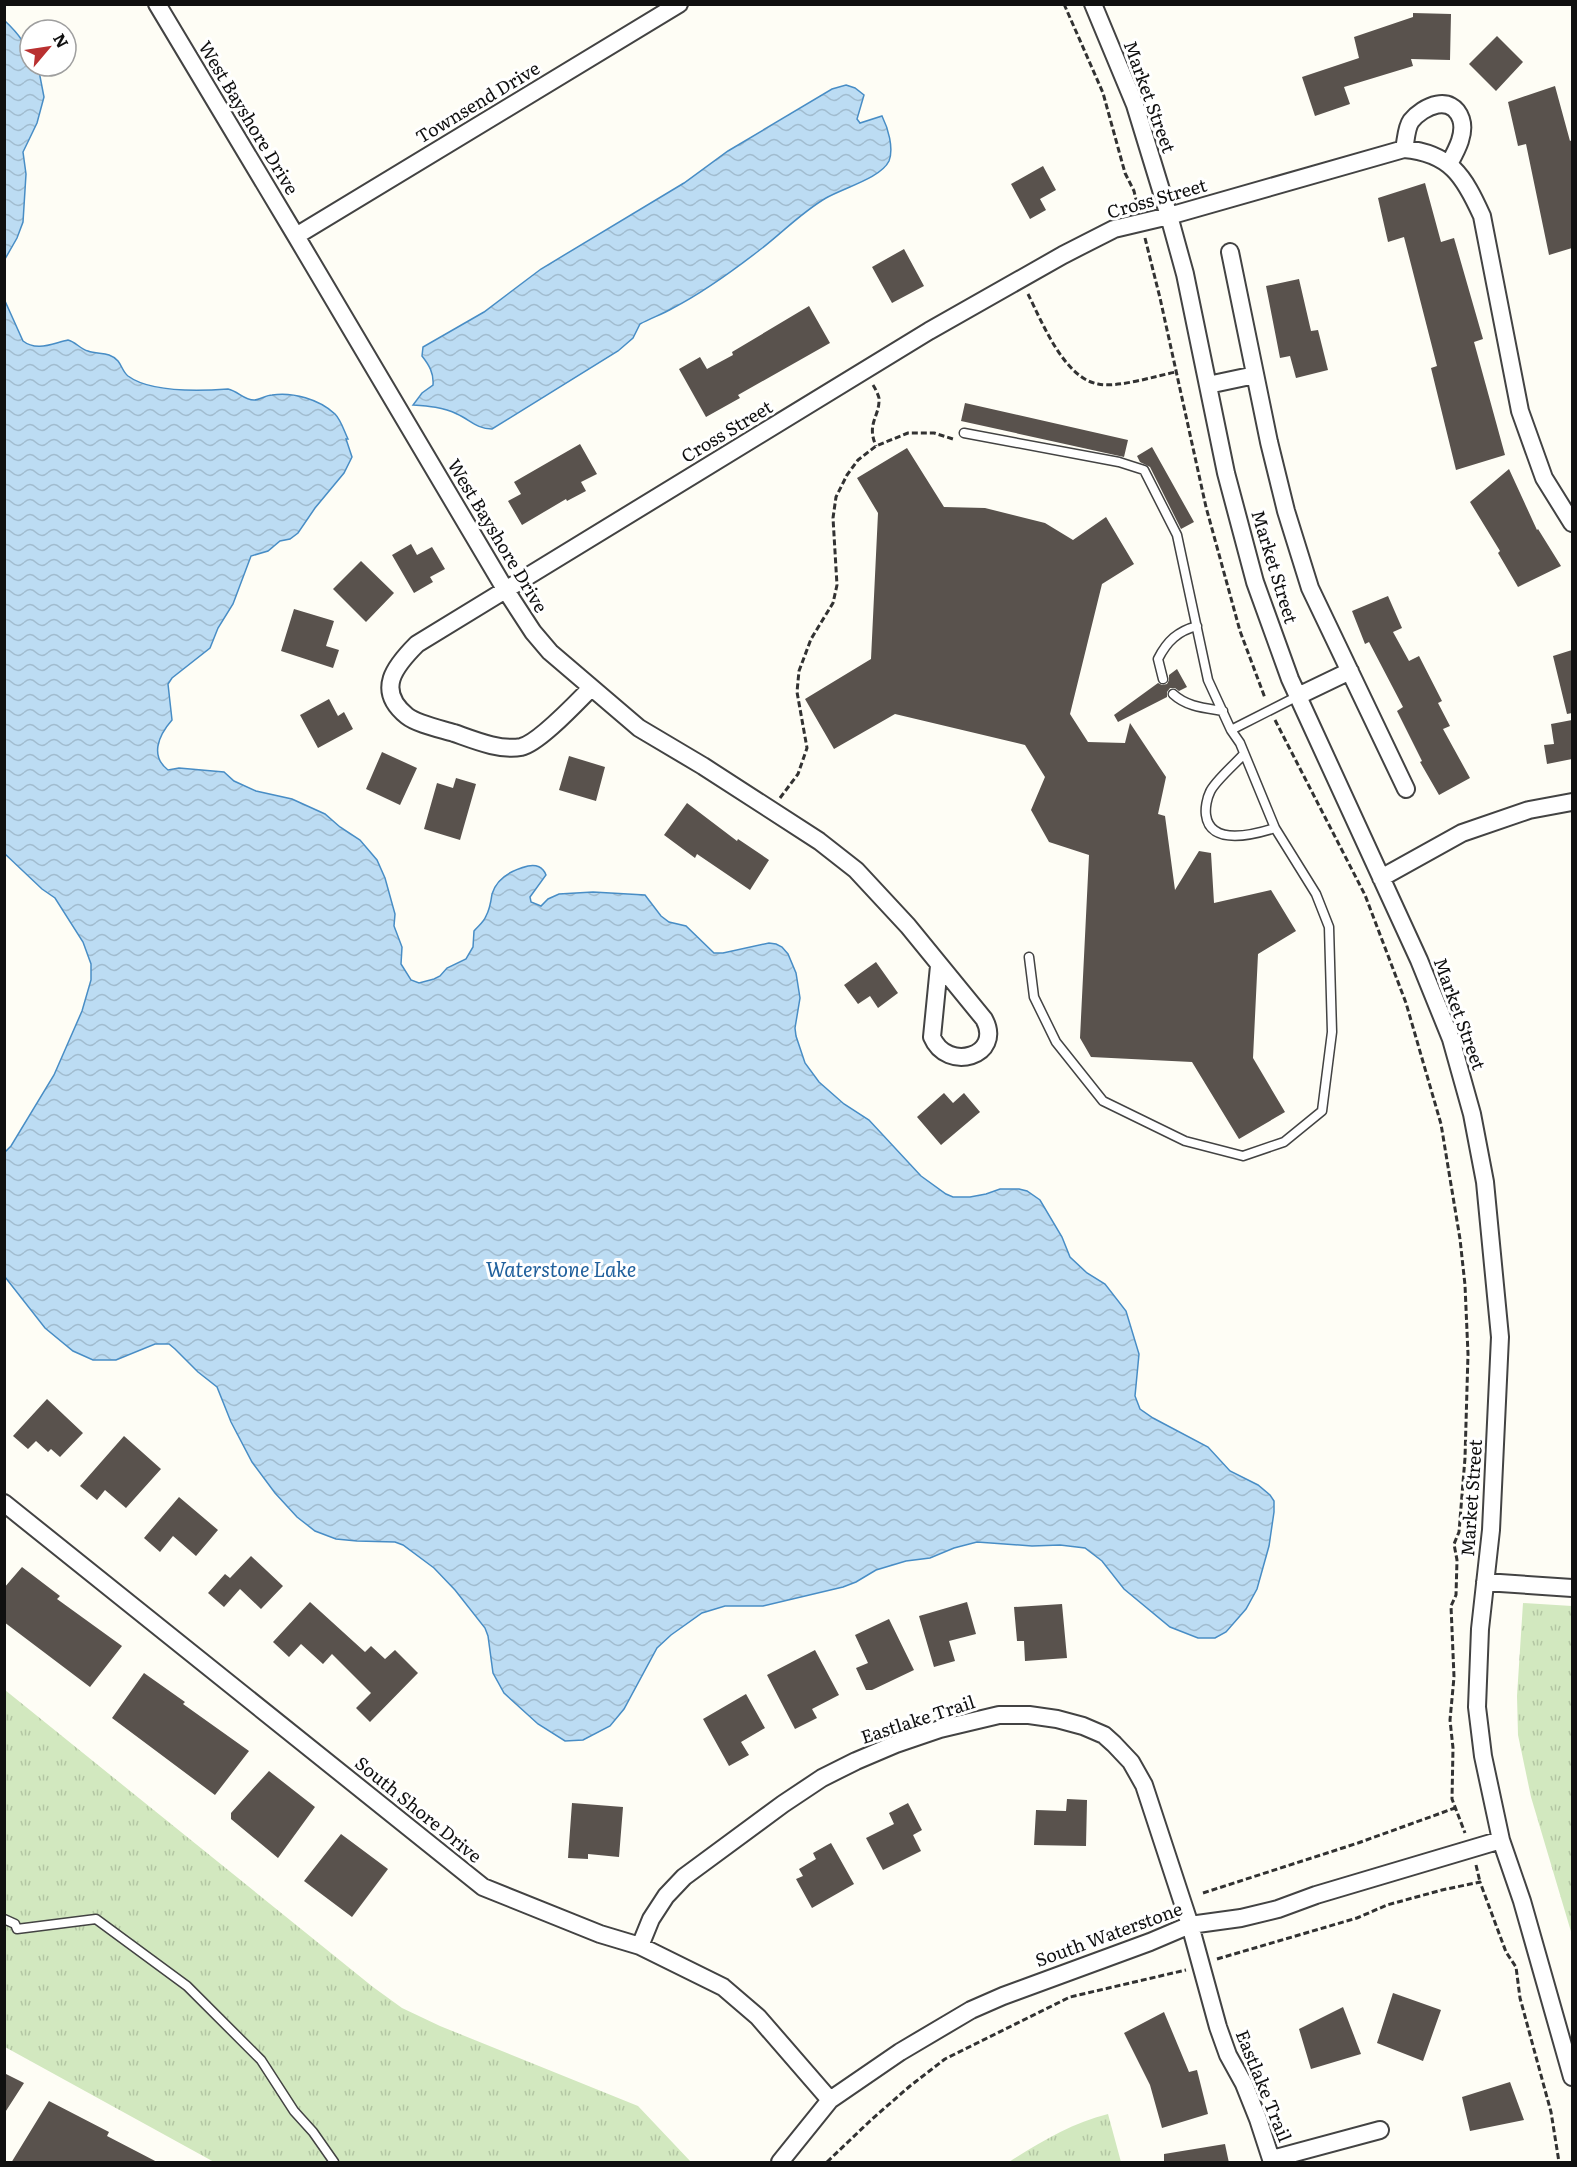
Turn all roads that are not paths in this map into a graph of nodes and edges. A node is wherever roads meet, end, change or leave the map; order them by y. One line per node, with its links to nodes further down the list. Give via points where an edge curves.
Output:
1 (157, 4): 7 (street, West Bayshore Drive)
2 (679, 4): 7 (street, Townsend Drive)
3 (1093, 4): 6 (street, Market Street, via 1135,105)
4 (1404, 149): 5 (street, Cross Street, via 1424,151); 5 (street, via 1410,123 1430,105 1447,105 1462,120 1460,142); 6 (street, Cross Street)
5 (1449, 164): 12 (street, Cross Street, via 1469,187 1482,216 1520,411 1544,478)
6 (1169, 216): 10 (street, Market Street); 13 (street, Cross Street, via 1114,229 1020,279)
7 (296, 236): 13 (street, West Bayshore Drive)
8 (1230, 252): 9 (street)
9 (1255, 375): 10 (street); 15 (street, via 1286,511 1310,588)
10 (1208, 385): 19 (street, Market Street, via 1255,582)
11 (964, 433): 14 (lane, via 1144,470 1177,535)
12 (1572, 523)
13 (505, 589): 17 (street, West Bayshore Drive, via 550,652); 17 (street, Cross Street, via 417,644 399,662 389,682 393,700 408,717 507,748 524,746 550,728)
14 (1197, 626): 16 (lane, via 1183,630 1165,645 1158,659); 20 (lane, via 1208,680)
15 (1350, 671): 19 (street); 23 (street)
16 (1163, 679)
17 (591, 688): 28 (street, West Bayshore Drive, via 639,728 819,841 856,870)
18 (1173, 694): 20 (lane, via 1192,705)
19 (1298, 696): 21 (lane); 26 (street, Market Street)
20 (1223, 711): 21 (lane)
21 (1232, 730): 22 (lane)
22 (1244, 754): 25 (lane); 25 (lane, via 1210,791 1207,820 1220,833 1230,836)
23 (1406, 789)
24 (1572, 802): 26 (street, via 1529,810 1462,833)
25 (1275, 828): 27 (lane, via 1316,894 1329,927 1332,1032 1322,1111 1284,1142 1243,1156 1185,1141 1103,1101 1056,1042 1034,997)
26 (1382, 878): 30 (street, Market Street, via 1451,1039 1472,1114 1485,1182 1500,1337)
27 (1029, 957)
28 (939, 966): 28 (street, West Bayshore Drive, via 988,1027 987,1042 967,1057 956,1058 945,1052 932,1037)
29 (4, 1503): 35 (street, South Shore Drive, via 483,1887)
30 (1485, 1582): 31 (street); 32 (street, Market Street, via 1477,1707)
31 (1572, 1588)
32 (1501, 1840): 34 (street, South Waterstone, via 1316,1894 1278,1909); 36 (street, Market Street)
33 (4, 1919): 40 (lane, via 17,1929 96,1919 187,1986 261,2060)
34 (1190, 1925): 35 (street, Eastlake Trail, via 1144,1785 1131,1762 1104,1735 1083,1726 1029,1715 999,1715 896,1744 803,1791 684,1877 651,1919); 37 (street, South Waterstone, via 971,2010); 39 (street, Eastlake Trail, via 1218,2027 1255,2110)
35 (640, 1946): 37 (street, South Shore Drive, via 723,1987 741,2001)
36 (1572, 2078)
37 (830, 2100): 41 (street, South Waterstone)
38 (1380, 2130): 39 (street)
39 (1272, 2161)
40 (334, 2163)
41 (780, 2163)

